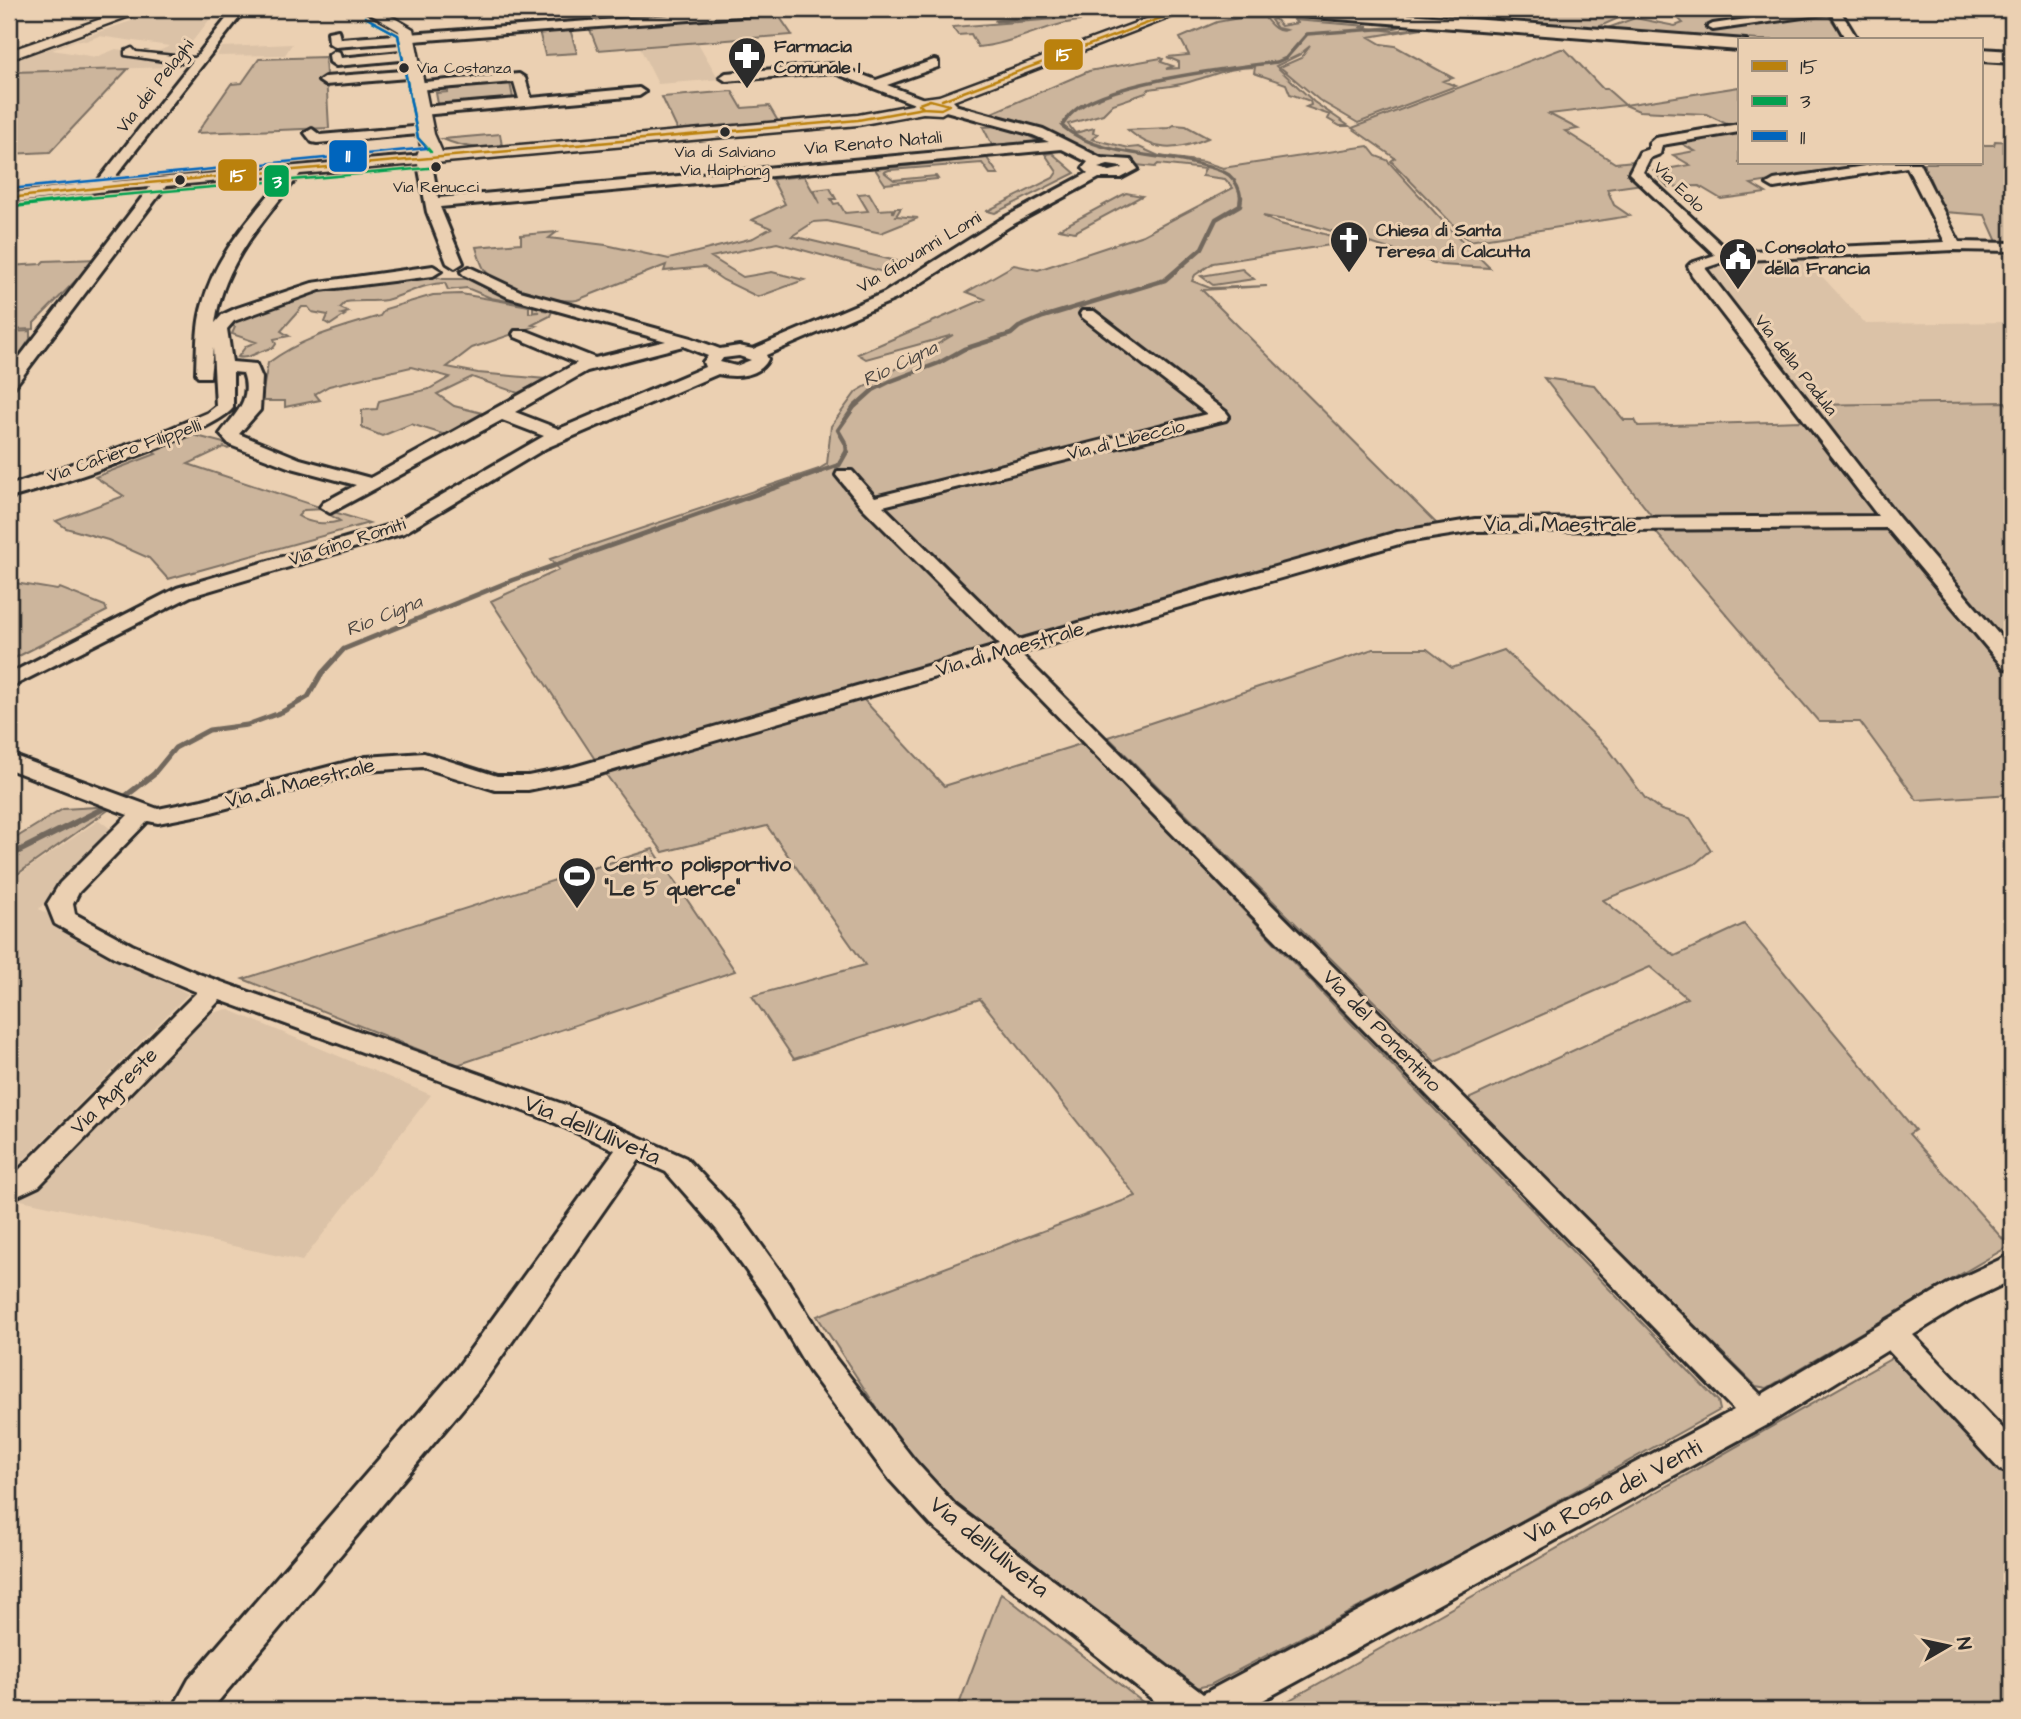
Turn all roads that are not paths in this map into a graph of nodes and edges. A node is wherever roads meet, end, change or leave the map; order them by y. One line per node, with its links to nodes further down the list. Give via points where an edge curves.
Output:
1 (142, 9): 19 (street)
2 (240, 9): 23 (street, Via dei Pelaghi)
3 (369, 9): 13 (street, via 403,26)
4 (795, 9): 13 (street)
5 (1044, 9): 6 (street)
6 (1081, 9)
7 (1185, 9): 32 (street)
8 (1272, 9): 11 (highway)
9 (1310, 9): 11 (highway)
10 (1833, 9): 12 (street); 14 (street)
11 (1405, 17): 16 (highway)
12 (1713, 27)
13 (408, 38): 15 (street); 18 (street)
14 (1851, 38)
15 (388, 39): 20 (street); 20 (street, via 335,46 336,62)
16 (1738, 42)
17 (136, 52): 23 (street)
18 (411, 55): 20 (street); 27 (street)
19 (9, 56)
20 (390, 57): 25 (street)
21 (1982, 57): 22 (highway)
22 (2012, 59)
23 (197, 63): 44 (street, Via dei Pelaghi)
24 (934, 64): 29 (street)
25 (393, 76): 27 (street); 28 (street)
26 (726, 77): 29 (street, via 755,75 760,83 850,75)
27 (416, 80): 31 (street, via 519,78); 34 (street)
28 (325, 81)
29 (875, 85): 33 (street)
30 (638, 90): 31 (street)
31 (524, 98): 34 (street)
32 (944, 104): 33 (street); 37 (street, via 1029,129)
33 (922, 105): 38 (street, via 859,120 508,150)
34 (422, 111): 38 (street)
35 (1738, 128): 49 (street, Via Eolo, via 1660,141 1655,151 1645,155 1636,173)
36 (312, 133): 38 (street, via 317,139)
37 (1065, 145): 46 (street, Via Renato Natali); 54 (street, Via Giovanni Lomi, via 1098,168 890,296 755,354 739,351)
38 (429, 148): 41 (street); 46 (street)
39 (1904, 164): 43 (street)
40 (1912, 164): 47 (street)
41 (296, 170): 42 (street); 57 (street, via 231,255 213,293)
42 (161, 182): 44 (street); 58 (street)
43 (1774, 184)
44 (100, 187): 45 (street)
45 (9, 198)
46 (433, 203): 50 (street)
47 (1954, 246): 48 (street, Via della Padula); 49 (street, Via della Padula)
48 (2012, 247)
49 (1725, 257): 66 (street, Via della Padula, via 1697,264 1700,275)
50 (462, 268): 53 (street, via 514,294); 56 (street, Via Cafiero Filippelli, via 447,277 433,271 325,285 233,315 219,328)
51 (1088, 314): 64 (street, Via di Libeccio, via 1220,416)
52 (522, 334): 55 (street)
53 (685, 341): 54 (street); 55 (street)
54 (717, 361): 60 (street, Via Gino Romiti)
55 (594, 363): 59 (street)
56 (223, 367): 62 (street, via 250,368 254,378 251,410 229,434 236,441 294,463); 63 (street, Via Cafiero Filippelli, via 225,403 214,418)
57 (204, 373)
58 (9, 382)
59 (500, 413): 60 (street); 62 (street)
60 (558, 435): 71 (street, Via Gino Romiti, via 397,529 184,592)
61 (845, 475): 64 (street)
62 (369, 483): 65 (street)
63 (9, 492)
64 (870, 504): 69 (street)
65 (330, 507)
66 (1892, 522): 68 (street, Via della Padula); 69 (street, Via di Maestrale, via 1441,528)
67 (2012, 627): 68 (street)
68 (1985, 628): 70 (street, Via della Padula)
69 (1010, 649): 73 (street, Via di Maestrale, via 578,773 528,783 495,783 424,760 391,761 158,816); 79 (street, Via del Ponentino)
70 (2012, 663)
71 (9, 682)
72 (9, 761): 73 (street)
73 (124, 805): 74 (street, Via dell'Uliveta, via 137,820 69,888 60,904 61,915 123,951)
74 (216, 989): 75 (street, Via dell'Uliveta); 76 (street, Via Agreste, via 29,1178)
75 (634, 1144): 81 (street, via 467,1380 202,1691); 82 (street, Via dell'Uliveta, via 676,1165 728,1222 821,1363 902,1470 943,1515)
76 (9, 1189)
77 (2012, 1266): 78 (street, Via Rosa dei Venti)
78 (1891, 1333): 79 (street, Via Rosa dei Venti); 80 (street)
79 (1758, 1413): 83 (street, Via Rosa dei Venti)
80 (2012, 1460)
81 (191, 1710)
82 (1194, 1710)
83 (1209, 1710)

